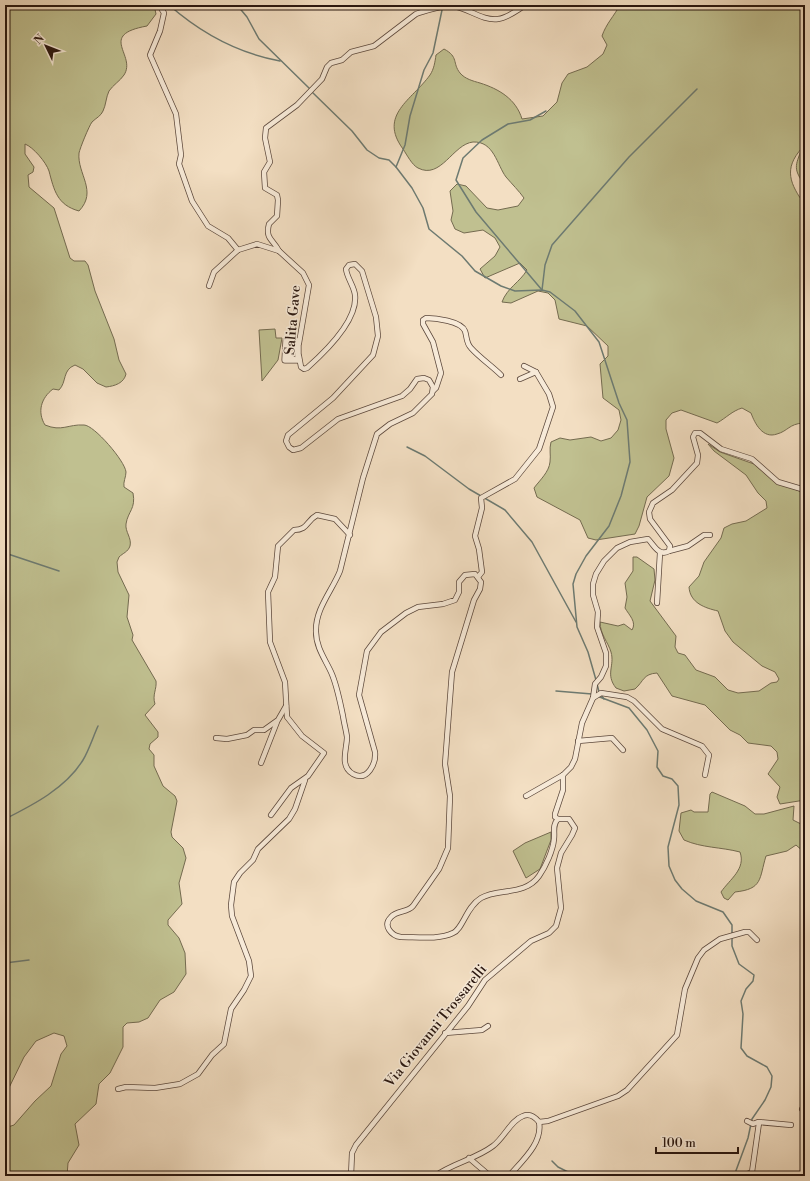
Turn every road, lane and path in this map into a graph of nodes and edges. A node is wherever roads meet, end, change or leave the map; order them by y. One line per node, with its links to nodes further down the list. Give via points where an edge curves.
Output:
1 (159, 5): 3 (street, via 164,13 150,55 176,114 181,175 192,201 208,226 228,238)
2 (526, 5): 4 (street, via 499,19 454,6 442,6 416,14 374,46 351,52 342,60 331,63 322,79 297,105 266,128 265,138 270,162 264,172 265,188 277,195 278,208 277,218 268,225 268,235)
3 (238, 250): 4 (street, Salita Gave, via 257,244); 5 (street, via 214,272)
4 (279, 251): 10 (street, Salita Gave, via 303,273 309,285 299,339 299,361 302,369 312,364 350,318 355,306 355,296 346,271 348,266 353,264 362,271 376,317 378,336 375,350 363,366 333,398 288,435 286,441 293,450 301,448 338,419 397,399 406,393 417,379 431,382)
5 (209, 286)
6 (524, 366): 7 (street)
7 (536, 372): 9 (street); 16 (street, via 551,398 552,412 539,449 517,477 480,498 482,508 475,536 482,572)
8 (501, 375): 10 (street, via 471,349 460,325 426,318 423,321 433,342 441,373)
9 (520, 379)
10 (433, 391): 12 (street, via 413,413 386,426 377,434 363,478)
11 (805, 490): 14 (street, via 778,482 752,459 722,449 700,433 695,433 693,437 698,455 697,463 672,490 653,503 649,512 650,519 670,546)
12 (350, 535): 16 (street, via 334,585 321,606 316,632 320,652 332,673 341,706 346,734 347,768 355,775 365,774 373,766 376,757 359,695 367,651 381,632 406,613 424,606 452,602 459,594 459,582 463,576 470,574); 19 (street, via 335,518 318,515 304,528 294,530 278,545 275,578 268,592 270,642 283,676)
13 (710, 535): 14 (street, via 704,534 688,546)
14 (669, 551): 15 (street, via 664,554)
15 (660, 552): 17 (street); 18 (street, via 648,539 630,542 617,548 596,574 593,595 598,612 596,622 606,653 606,666 594,689)
16 (478, 577): 30 (street, via 481,586 474,600 452,672 445,764 450,796 448,848 438,869 413,906 390,917 390,931 395,936 402,937 441,936 453,933 479,899 516,890 534,881 541,874 554,843 555,824)
17 (657, 603)
18 (593, 698): 22 (street, via 582,723); 26 (street, via 601,693 627,697 662,729 702,746 710,755)
19 (286, 706): 20 (street); 27 (street, via 287,717 298,732 324,752 321,760)
20 (278, 720): 21 (street, via 264,730 254,730 244,736 222,740); 24 (street)
21 (216, 738)
22 (578, 741): 23 (street, via 612,738); 25 (street, via 573,763)
23 (623, 750)
24 (261, 763)
25 (563, 775): 28 (street); 30 (street, via 563,790 555,814)
26 (705, 775)
27 (305, 780): 29 (street, via 291,788); 34 (street, via 290,819 258,849 253,860 234,882 232,916 249,961 251,976 231,1008 224,1044 198,1074 180,1084 156,1088)
28 (526, 796)
29 (271, 815)
30 (558, 819): 33 (street, Via Giovanni Trossarelli, via 569,819 575,828 556,868 560,908 556,926 549,933 530,942 492,973)
31 (757, 940): 36 (street, via 749,932 745,932 726,937 708,946 698,958 685,989 678,1035 627,1090 618,1096)
32 (488, 1026): 33 (street, via 482,1030)
33 (445, 1033): 40 (street, Via Giovanni Trossarelli, via 356,1145 352,1153)
34 (118, 1089)
35 (747, 1121): 37 (street)
36 (539, 1122): 39 (street, via 532,1116 522,1116 494,1146); 43 (street, via 539,1133 533,1147)
37 (759, 1123): 38 (street); 44 (street, via 752,1172)
38 (791, 1125)
39 (469, 1158): 41 (street); 42 (street)
40 (351, 1176)
41 (436, 1176)
42 (490, 1176)
43 (510, 1176)
44 (743, 1176)

